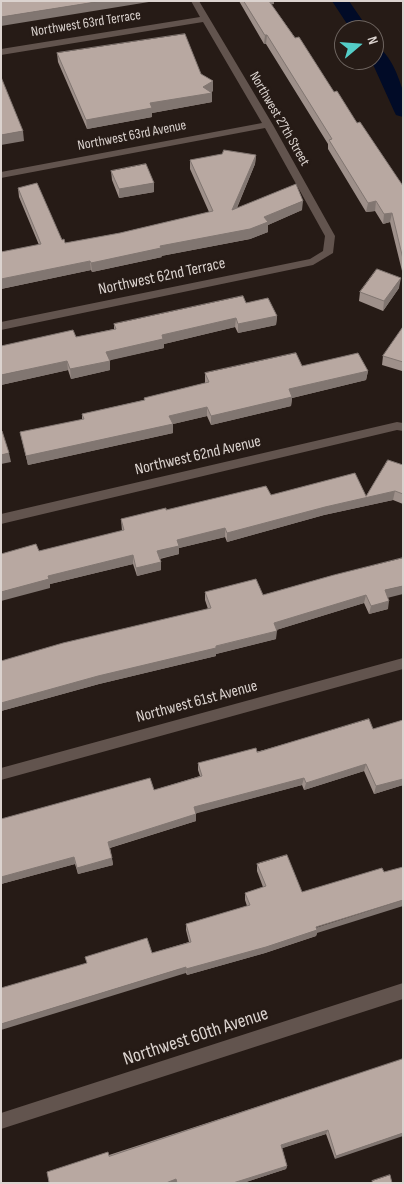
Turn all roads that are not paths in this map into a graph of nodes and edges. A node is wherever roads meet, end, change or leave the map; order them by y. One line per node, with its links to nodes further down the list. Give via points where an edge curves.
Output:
1 (195, 1): 2 (street, Northwest 27th Street)
2 (205, 18): 3 (street, Northwest 63rd Terrace); 4 (street, Northwest 27th Street)
3 (1, 52)
4 (268, 125): 5 (street, Northwest 63rd Avenue); 6 (street, Northwest 27th Street, via 330,236)
5 (1, 175)
6 (328, 253): 7 (street, Northwest 62nd Terrace, via 313,262)
7 (1, 326)
8 (403, 427): 9 (street, Northwest 62nd Avenue)
9 (1, 519)
10 (403, 663): 11 (street, Northwest 61st Avenue)
11 (1, 774)
12 (403, 991): 13 (street, Northwest 60th Avenue)
13 (1, 1121)

